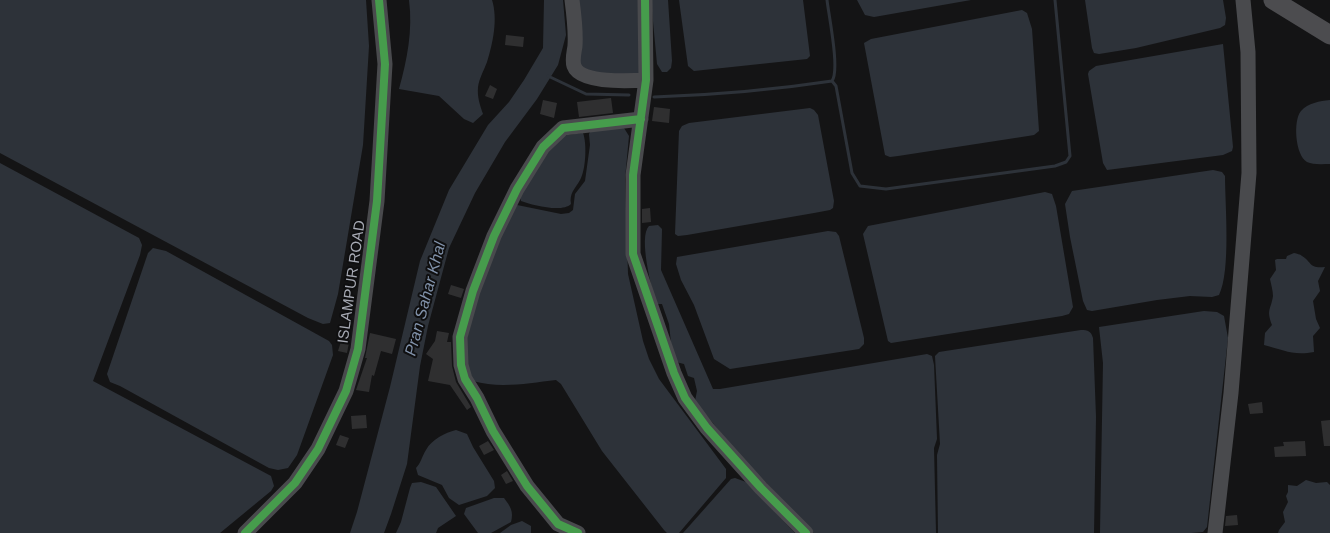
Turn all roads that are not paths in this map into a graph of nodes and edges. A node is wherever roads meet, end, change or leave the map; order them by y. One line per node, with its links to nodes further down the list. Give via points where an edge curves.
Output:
1 (379, 0): 9 (street, ISLAMPUR ROAD, via 385,64 378,182 358,349 346,391 318,449 295,483)
2 (572, 0): 7 (street, via 573,63 579,73 613,81)
3 (644, 0): 7 (street)
4 (1243, 0): 12 (street, via 1248,52 1249,173 1231,393)
5 (1273, 0): 6 (main road)
6 (1330, 34)
7 (646, 80): 8 (street)
8 (641, 120): 10 (street, via 563,128 544,147 517,189 494,236 460,337 465,379 493,431 527,486 558,524); 11 (street, via 633,175 633,254 674,374 685,398 707,428)
9 (245, 533)
10 (578, 533)
11 (806, 533)
12 (1215, 533)

